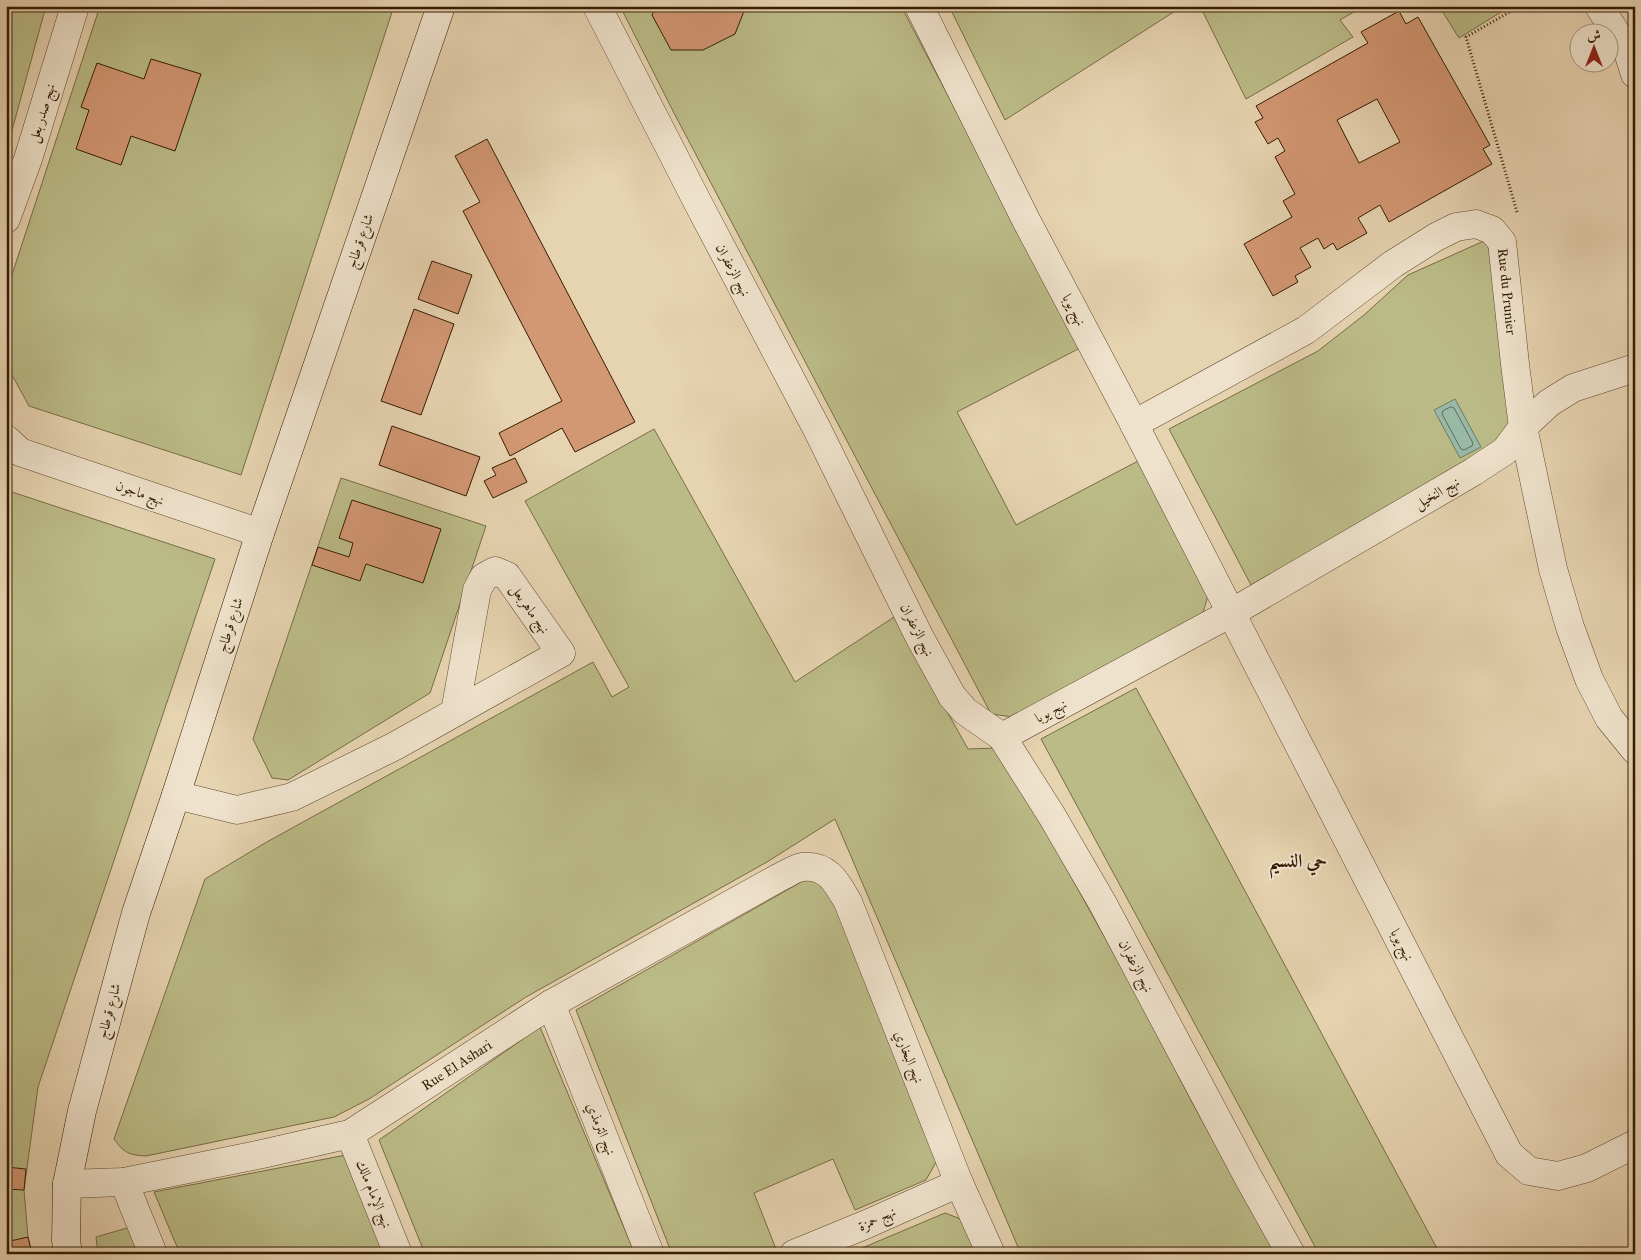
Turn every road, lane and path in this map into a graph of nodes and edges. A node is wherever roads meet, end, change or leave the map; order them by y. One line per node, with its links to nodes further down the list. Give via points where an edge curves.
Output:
1 (75, 6): 8 (street, نهج صدر بعل)
2 (441, 6): 15 (street, شارع قرطاج)
3 (597, 6): 18 (street, نهج الزعفران, via 952,696 965,711)
4 (919, 6): 12 (street, نهج يوبا, via 1026,220)
5 (1520, 6): 10 (path, via 1466,38 1519,219)
6 (1599, 6): 7 (street, via 1628,52)
7 (1635, 74)
8 (17, 164): 9 (street, نهج صدر بعل)
9 (6, 219)
10 (1502, 242): 12 (street, Rue du Prunier, via 1492,230 1476,224 1436,237 1393,264 1306,330); 13 (street, Rue du Prunier)
11 (1635, 368): 13 (street, نهج النخيل, via 1573,388 1549,403)
12 (1134, 424): 16 (street, نهج يوبا)
13 (1523, 427): 16 (street, نهج النخيل, via 1500,456); 19 (street, Rue du Prunier, via 1551,560 1570,627 1589,679 1609,718)
14 (11, 449): 15 (street, نهج ماجون)
15 (260, 533): 20 (street, شارع قرطاج)
16 (1231, 613): 18 (street, نهج يوبا); 24 (street, نهج يوبا, via 1510,1154 1529,1172 1558,1176 1588,1168)
17 (455, 712): 17 (street, نهج ماهربعل, via 477,590 484,577 495,571 507,576 561,653); 20 (street, نهج ماهربعل, via 395,746 292,796 237,810)
18 (1002, 737): 34 (street, نهج الزعفران, via 1104,904)
19 (1635, 750)
20 (176, 794): 27 (street, شارع قرطاج, via 136,913 82,1111)
21 (818, 868): 22 (street, Rue El Ashari, via 801,868 780,877); 26 (street, نهج البخاري, via 833,877 848,902)
22 (551, 1004): 23 (street, Rue El Ashari); 31 (street, نهج الترمذي)
23 (350, 1134): 25 (street, Rue El Ashari); 30 (street, نهج الإمام مالك)
24 (1635, 1144)
25 (124, 1182): 27 (street, Rue El Ashari); 29 (street)
26 (959, 1183): 32 (street, نهج حمزة); 33 (street, نهج البخاري)
27 (67, 1184): 28 (street, شارع قرطاج)
28 (68, 1254)
29 (153, 1254)
30 (398, 1254)
31 (650, 1254)
32 (794, 1254)
33 (991, 1254)
34 (1291, 1254)

